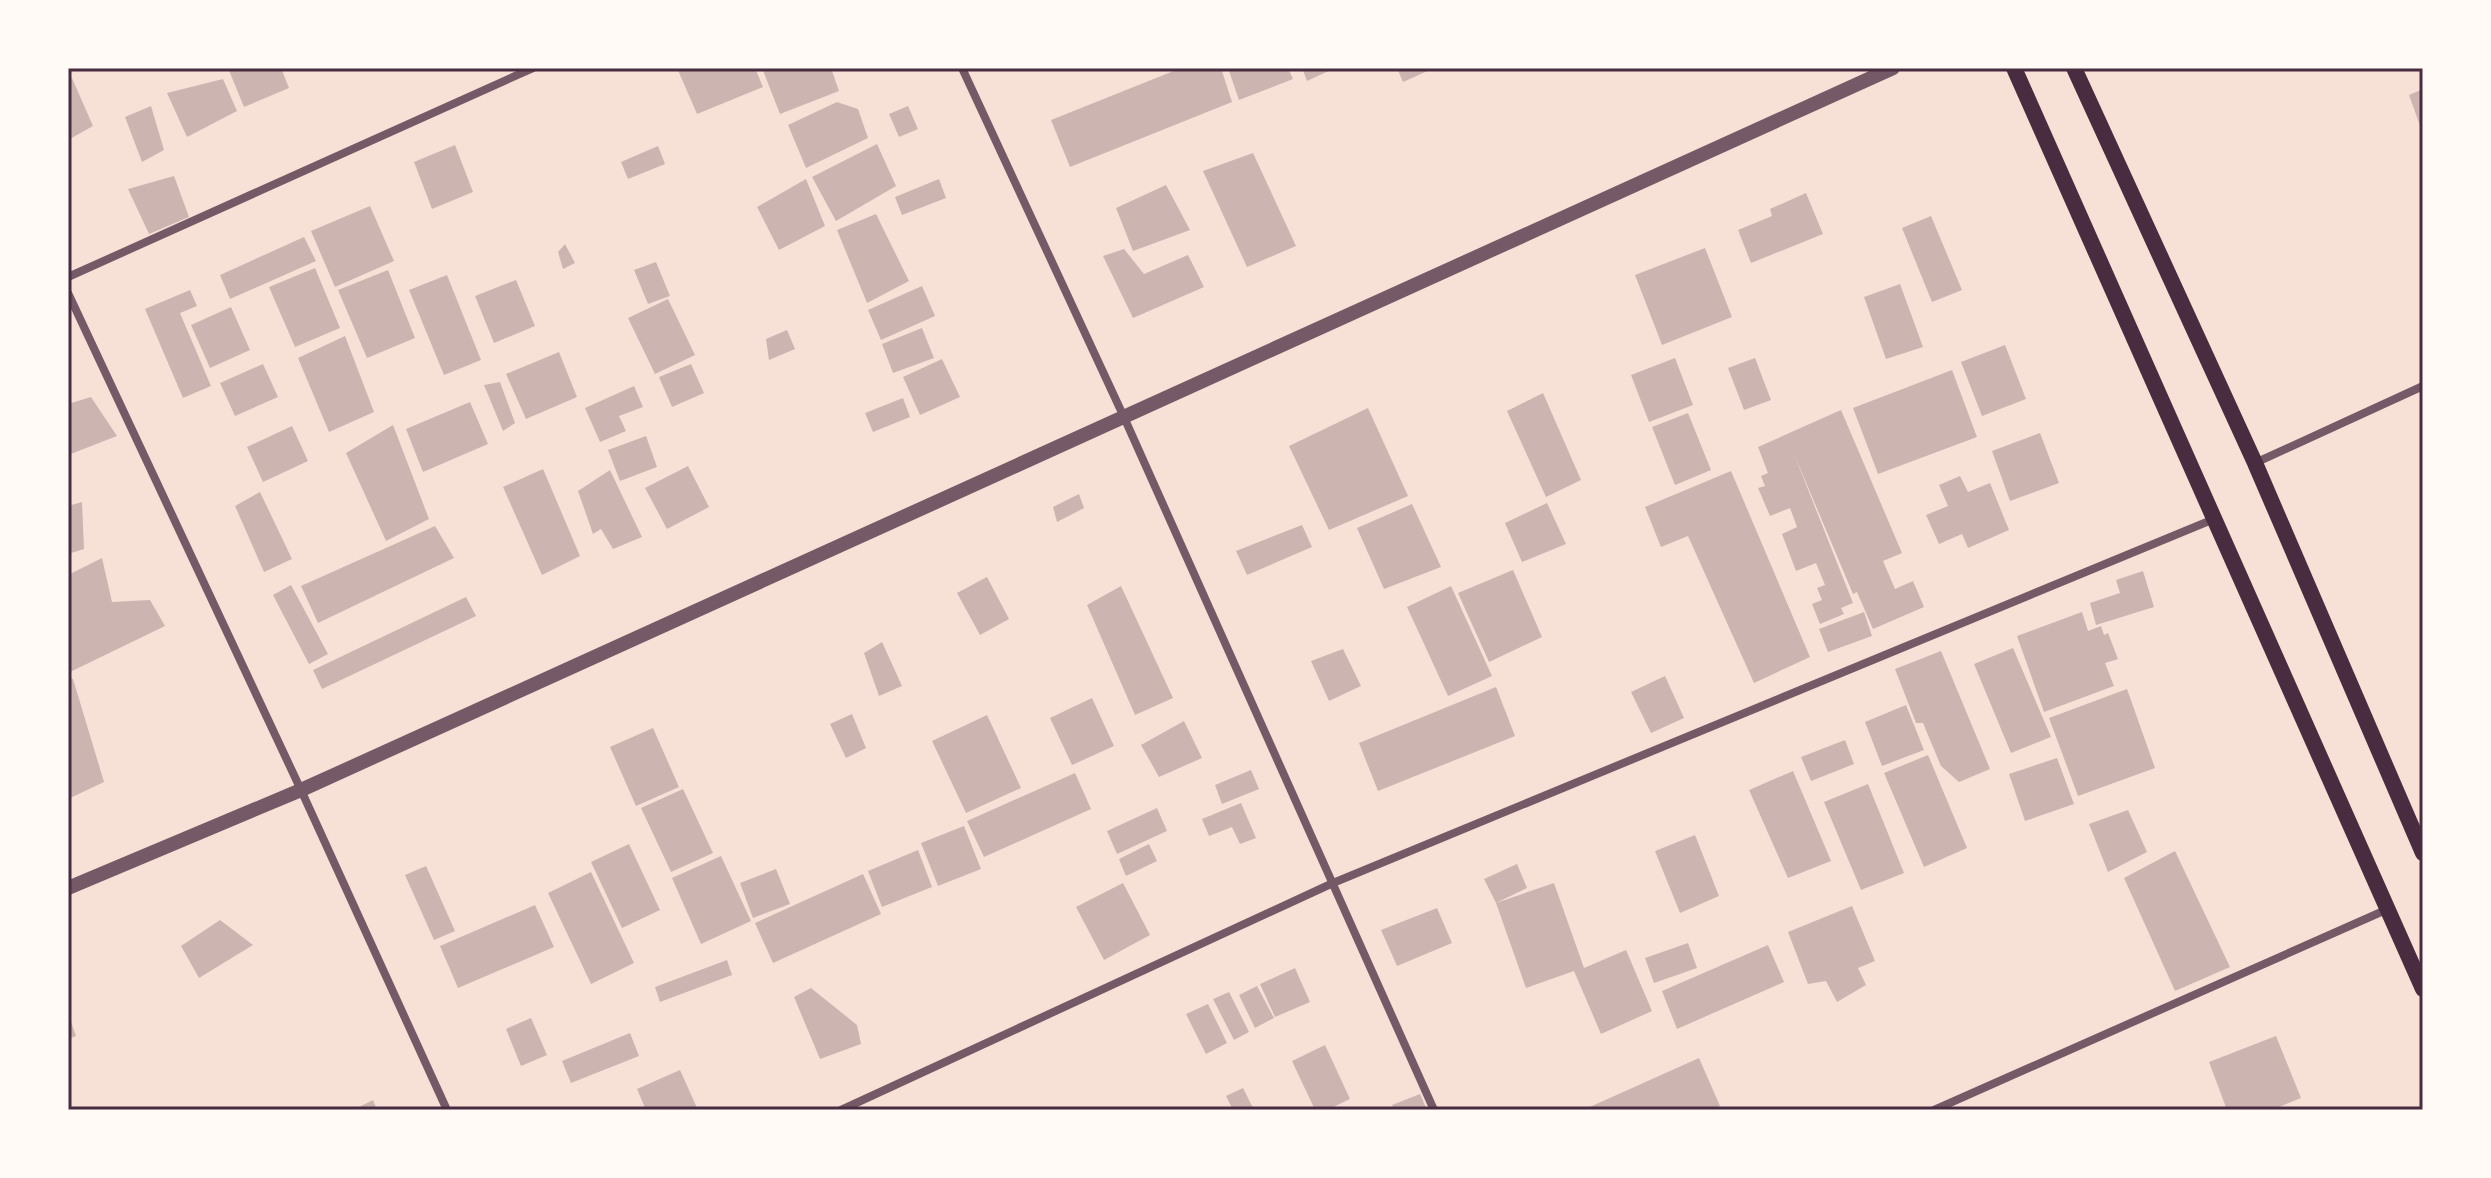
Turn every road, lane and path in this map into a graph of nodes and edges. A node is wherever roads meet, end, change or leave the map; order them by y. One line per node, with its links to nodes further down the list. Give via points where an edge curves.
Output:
1 (533, 68): 6 (street)
2 (962, 68): 9 (street)
3 (1893, 68): 9 (street)
4 (2014, 68): 11 (main road)
5 (2074, 68): 10 (main road)
6 (68, 277)
7 (68, 293): 12 (street)
8 (2423, 386): 10 (street)
9 (1123, 415): 12 (street); 14 (street)
10 (2255, 463): 13 (main road)
11 (2215, 519): 14 (street); 16 (main road)
12 (301, 790): 15 (street); 18 (street)
13 (2423, 853)
14 (1333, 883): 19 (street); 20 (street)
15 (68, 888)
16 (2389, 909): 17 (main road); 21 (street)
17 (2423, 989)
18 (447, 1110)
19 (841, 1110)
20 (1434, 1110)
21 (1934, 1110)

